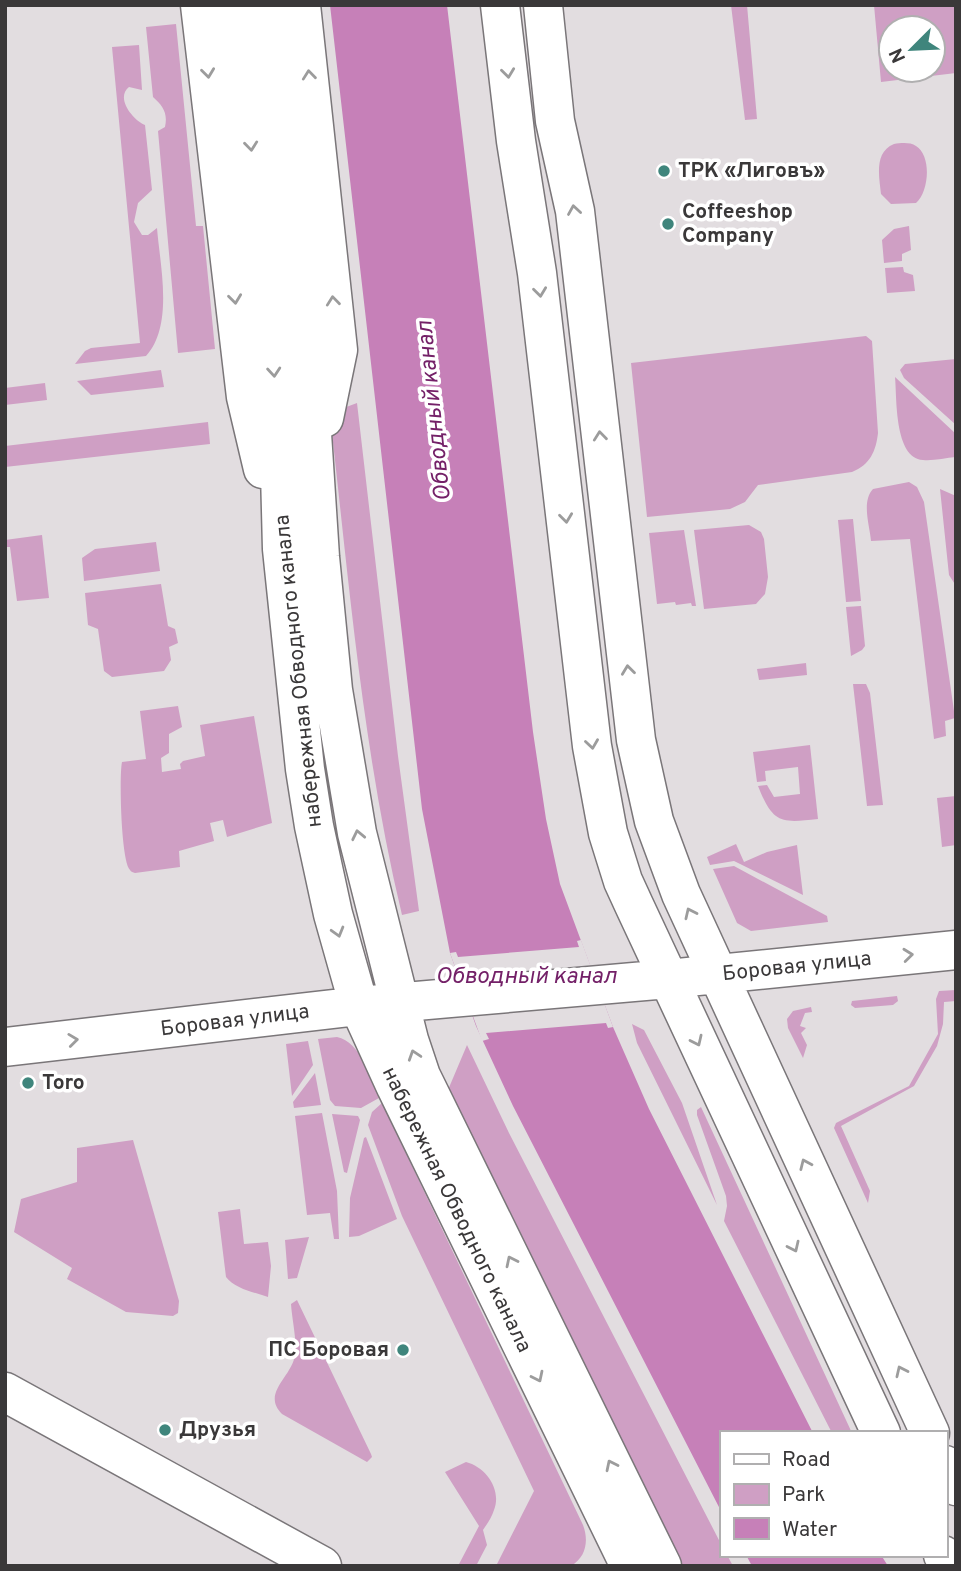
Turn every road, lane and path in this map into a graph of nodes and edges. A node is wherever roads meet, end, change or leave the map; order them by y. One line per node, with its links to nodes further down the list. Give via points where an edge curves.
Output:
1 (200, 5): 8 (main road, one-way to 8, via 246,397)
2 (235, 5): 8 (main road, набережная Обводного канала, one-way to 8, via 272,345)
3 (270, 5): 7 (main road, набережная Обводного канала, via 304,310)
4 (301, 5): 7 (main road, one-way to 4, via 338,350)
5 (500, 5): 11 (main road, one-way to 11, via 600,796 623,881)
6 (543, 5): 10 (main road, one-way to 6, via 663,849 636,740 575,211 555,121)
7 (314, 465): 12 (main road, набережная Обводного канала, one-way to 7, via 357,833 335,703)
8 (282, 549): 13 (main road, набережная Обводного канала, one-way to 13, via 314,826)
9 (956, 950): 10 (main road, Боровая улица, one-way to 9)
10 (718, 975): 11 (main road, Боровая улица); 17 (main road, one-way to 10)
11 (668, 979): 12 (main road, Боровая улица); 16 (main road, one-way to 16)
12 (400, 1003): 13 (main road, Боровая улица); 24 (main road, набережная Обводного канала, one-way to 12, via 421,1076)
13 (359, 1006): 14 (main road, Боровая улица, one-way to 13); 20 (main road, набережная Обводного канала, one-way to 20)
14 (5, 1047)
15 (5, 1392): 21 (main road)
16 (880, 1431)
17 (929, 1431)
18 (947, 1469): 19 (main road)
19 (956, 1486)
20 (613, 1530): 22 (main road); 23 (main road, набережная Обводного канала)
21 (305, 1562)
22 (598, 1566)
23 (630, 1566)
24 (662, 1566)

